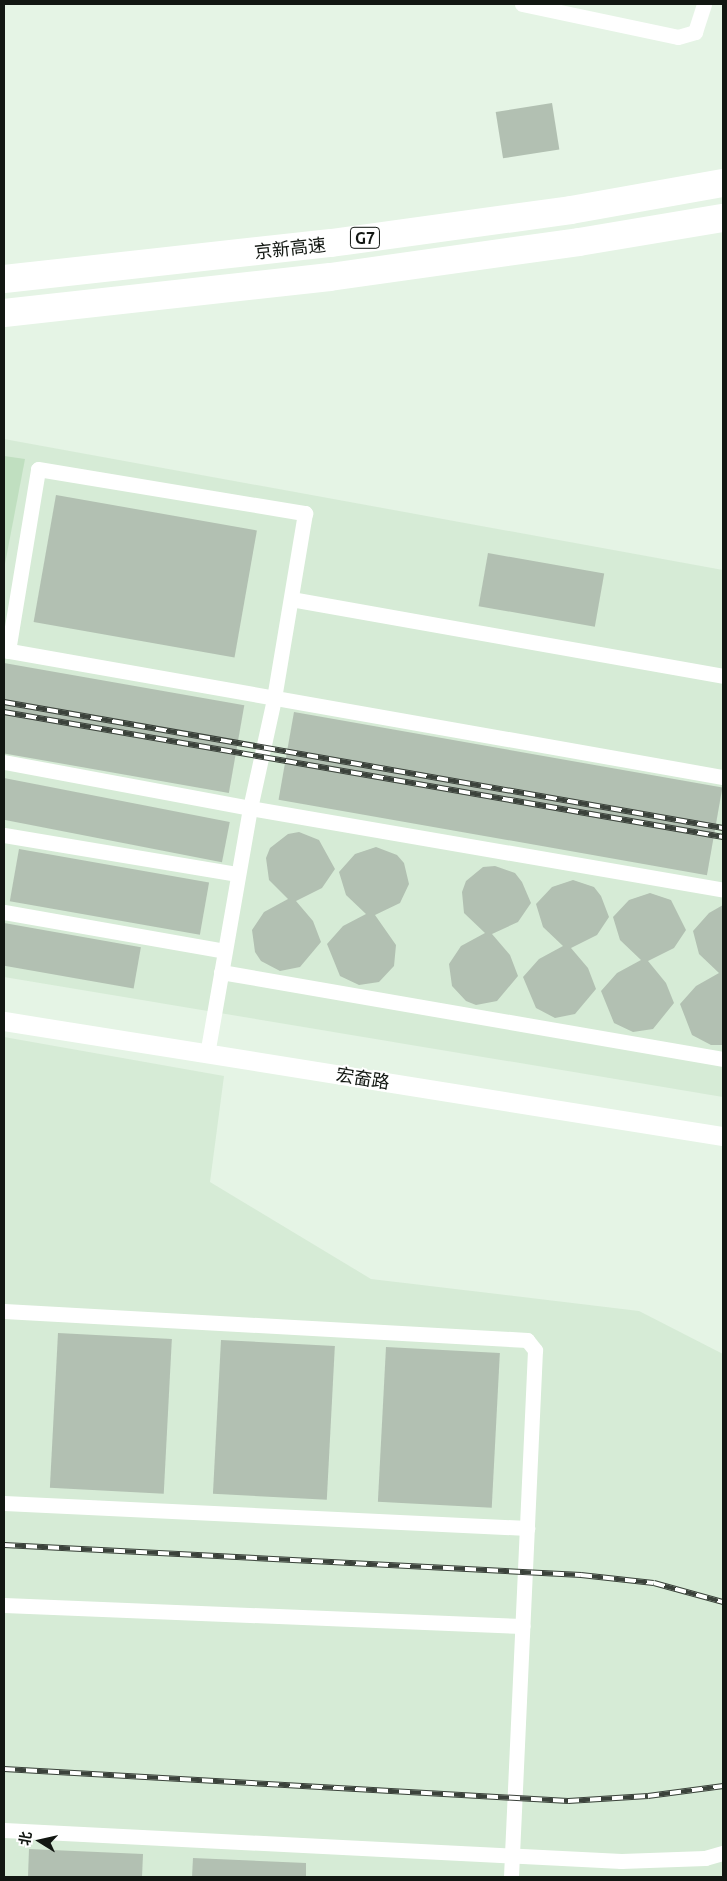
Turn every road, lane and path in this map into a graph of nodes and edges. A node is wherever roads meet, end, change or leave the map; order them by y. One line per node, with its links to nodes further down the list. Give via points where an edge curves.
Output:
1 (529, 4): 2 (street, via 678,37 695,32)
2 (704, 4)
3 (723, 183): 5 (highway, 京新高速 / G7, via 572,210 331,243)
4 (723, 218): 6 (highway, 京新高速 / G7, via 330,277)
5 (4, 279)
6 (4, 313)
7 (290, 598): 8 (street, via 305,513 38,469); 9 (street); 10 (street)
8 (6, 651): 10 (street)
9 (723, 676)
10 (274, 699): 12 (street); 13 (street)
11 (4, 762): 13 (street)
12 (723, 778)
13 (250, 808): 15 (street); 16 (street)
14 (4, 835): 15 (street)
15 (238, 874): 18 (street)
16 (723, 890)
17 (4, 912): 18 (street)
18 (225, 951): 19 (street)
19 (221, 972): 21 (street); 22 (street)
20 (4, 1021): 21 (street, 宏奤路)
21 (207, 1054): 23 (street, 宏奤路)
22 (723, 1058)
23 (723, 1136)
24 (4, 1311): 26 (street, via 527,1340 535,1350)
25 (4, 1504): 26 (street)
26 (527, 1528): 28 (street)
27 (4, 1605): 28 (street)
28 (523, 1626): 31 (street)
29 (4, 1830): 31 (street)
30 (723, 1853): 31 (street, via 705,1858 621,1861)
31 (512, 1857): 32 (street)
32 (511, 1877)

